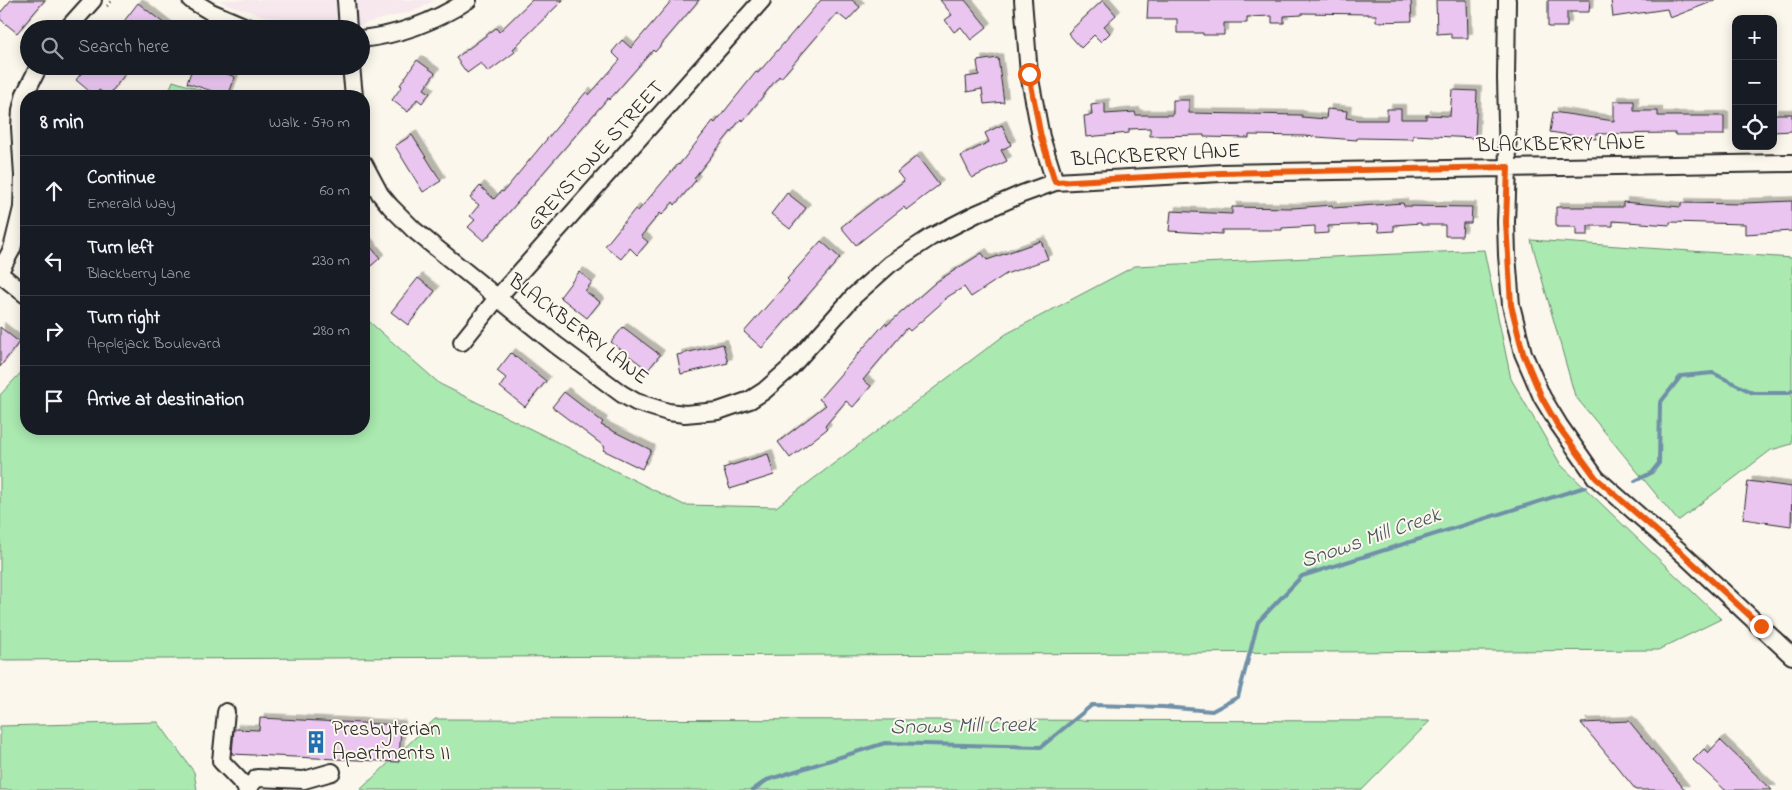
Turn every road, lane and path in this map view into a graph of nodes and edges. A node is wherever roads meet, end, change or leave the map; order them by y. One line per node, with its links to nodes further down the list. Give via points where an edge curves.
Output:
1 (93, 0): 8 (street)
2 (191, 0): 9 (street)
3 (346, 0): 10 (street)
4 (468, 0): 11 (street, via 422,24)
5 (762, 0): 23 (street, GREYSTONE STREET)
6 (1023, 0): 19 (street, via 1029,74 1041,137)
7 (1507, 0): 17 (street)
8 (76, 20)
9 (229, 20)
10 (347, 20)
11 (370, 37)
12 (34, 75): 14 (street)
13 (352, 75): 15 (street)
14 (27, 90)
15 (353, 90)
16 (1792, 163): 17 (street, BLACKBERRY LANE)
17 (1508, 167): 19 (street, BLACKBERRY LANE, via 1221,173); 25 (street, via 1506,222 1511,305 1523,353 1558,426 1596,478)
18 (370, 178): 23 (street, BLACKBERRY LANE, via 380,194 414,230)
19 (1055, 182): 23 (street, BLACKBERRY LANE, via 976,214 931,237 890,264 854,296 777,380 750,400 718,411 677,413 636,402 556,345)
20 (20, 216): 21 (street, via 12,249)
21 (0, 272): 22 (street)
22 (20, 290)
23 (498, 297): 24 (street, GREYSTONE STREET)
24 (462, 342)
25 (1792, 656)
26 (226, 712): 28 (street, via 221,761)
27 (332, 772): 28 (street, via 304,780 257,778)
28 (246, 789)

